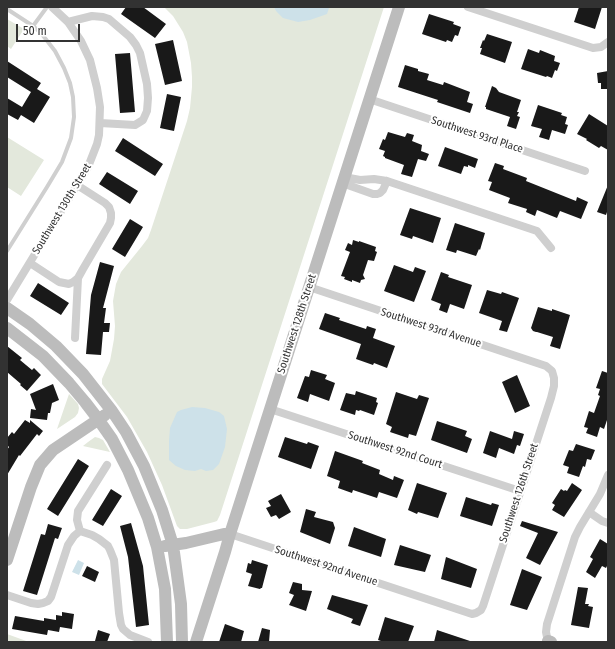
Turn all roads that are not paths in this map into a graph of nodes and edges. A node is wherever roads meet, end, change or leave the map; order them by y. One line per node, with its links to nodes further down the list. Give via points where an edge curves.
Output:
1 (47, 7): 7 (lane)
2 (52, 7): 6 (street, Southwest 130th Street)
3 (399, 7): 9 (street, Southwest 128th Street)
4 (468, 7): 8 (street, via 592,48)
5 (7, 9): 7 (lane)
6 (68, 22): 10 (street, Southwest 130th Street, via 90,60 98,88); 10 (street, via 92,16 109,19 130,37 140,53 148,98 143,120 135,125)
7 (34, 26): 16 (lane, via 55,51 67,75 73,97 73,128 62,162)
8 (606, 44)
9 (370, 99): 11 (street, Southwest 93rd Place); 12 (street, Southwest 128th Street)
10 (100, 123): 14 (street, Southwest 130th Street, via 93,156)
11 (586, 171)
12 (343, 180): 13 (street, via 374,179); 13 (street, via 373,194 380,193); 19 (street, Southwest 128th Street)
13 (387, 182): 15 (street, via 536,231)
14 (77, 185): 17 (street, Southwest 130th Street); 18 (street, via 106,203 112,218)
15 (551, 248)
16 (7, 251)
17 (30, 263): 18 (street, via 59,282 69,284); 20 (street, Southwest 130th Street)
18 (78, 278): 23 (street)
19 (309, 287): 24 (street, Southwest 93rd Avenue, via 546,366); 25 (street, Southwest 128th Street)
20 (7, 300)
21 (7, 308): 26 (street, via 56,346 83,374)
22 (7, 328): 27 (street, via 43,356)
23 (75, 338)
24 (552, 371): 30 (street, Southwest 126th Street, via 555,382 553,392)
25 (270, 409): 30 (street, Southwest 92nd Court); 34 (street, Southwest 128th Street)
26 (112, 411): 27 (street); 35 (street, via 144,466)
27 (98, 419): 36 (street, via 128,470); 37 (street, via 53,450 40,465)
28 (107, 465): 33 (street, via 78,511)
29 (608, 475): 31 (street)
30 (520, 492): 39 (street, Southwest 126th Street, via 483,606)
31 (590, 512): 32 (street); 44 (street, via 576,537 547,624)
32 (608, 522)
33 (80, 531): 38 (street, via 68,544 48,601 34,604); 40 (street, via 100,539 108,546 114,560 123,629 130,635)
34 (230, 534): 35 (street, Southwest 92nd Avenue); 39 (street, Southwest 92nd Avenue, via 472,614); 43 (street, Southwest 128th Street)
35 (173, 545): 36 (street, Southwest 92nd Avenue); 42 (street, via 181,604)
36 (158, 547): 41 (street, via 165,590)
37 (7, 560)
38 (7, 595)
39 (477, 613)
40 (148, 642)
41 (167, 642)
42 (182, 642)
43 (196, 642)
44 (549, 642)

